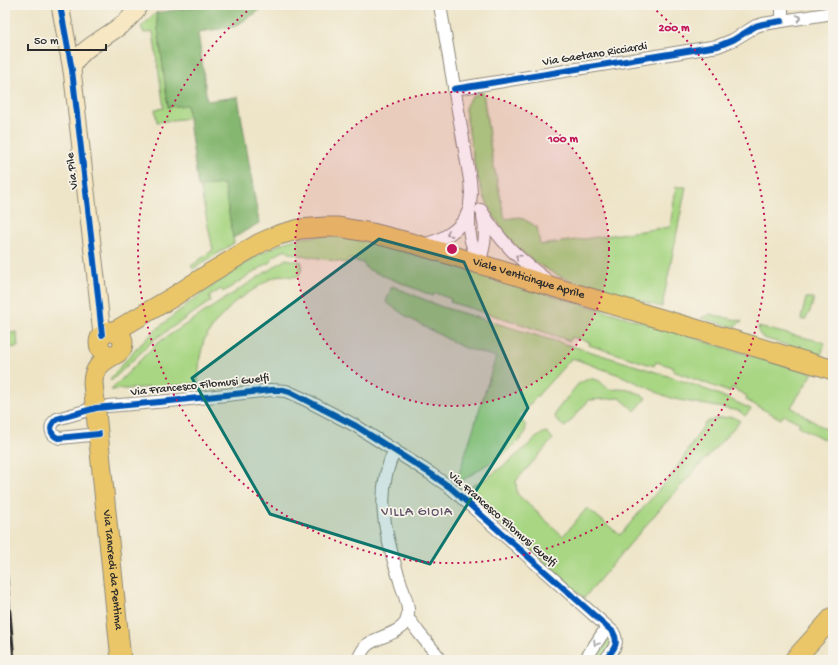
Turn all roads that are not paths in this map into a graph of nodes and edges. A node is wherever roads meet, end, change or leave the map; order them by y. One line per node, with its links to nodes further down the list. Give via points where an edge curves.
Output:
1 (60, 5): 7 (street, Via Pile)
2 (139, 5): 8 (street, via 125,22)
3 (440, 5): 10 (street)
4 (782, 5): 6 (street)
5 (833, 12): 6 (street, Via Gaetano Ricciardi, one-way to 5)
6 (782, 21): 10 (street, Via Gaetano Ricciardi, via 756,26 718,46)
7 (66, 34): 8 (street, via 76,48); 9 (street, Via Pile)
8 (93, 45): 9 (street, via 77,58)
9 (72, 70): 15 (street, Via Pile, via 98,296)
10 (454, 89): 11 (street)
11 (475, 209): 12 (street, one-way to 12, via 454,231 434,241); 13 (street, via 484,218 485,239); 14 (street, one-way to 11, via 511,250)
12 (418, 245): 13 (main road, Viale Venticinque Aprile); 15 (main road, Viale Venticinque Aprile, via 372,233 325,227 278,235 229,261)
13 (479, 264): 14 (main road, Viale Venticinque Aprile)
14 (560, 290): 16 (main road, Viale Venticinque Aprile)
15 (111, 340): 17 (main road, Via Tancredi da Pentima, via 90,368 93,388)
16 (830, 368)
17 (103, 407): 18 (main road, Via Tancredi da Pentima); 18 (street, Via Francesco Filomusi Guelfi, via 56,419 51,429 54,435 60,438); 19 (street, Via Francesco Filomusi Guelfi, via 283,390 356,426)
18 (99, 434): 23 (main road, Via Tancredi da Pentima)
19 (395, 450): 21 (street, via 385,476 384,520 408,609); 22 (street, Via Francesco Filomusi Guelfi, via 451,488)
20 (833, 616): 28 (main road)
21 (407, 620): 24 (street, via 399,629 368,644); 25 (street)
22 (608, 627): 26 (street, one-way to 26); 27 (street, Via Francesco Filomusi Guelfi, via 615,635 616,644)
23 (121, 660)
24 (358, 660)
25 (440, 660)
26 (585, 660)
27 (605, 660)
28 (794, 660)

